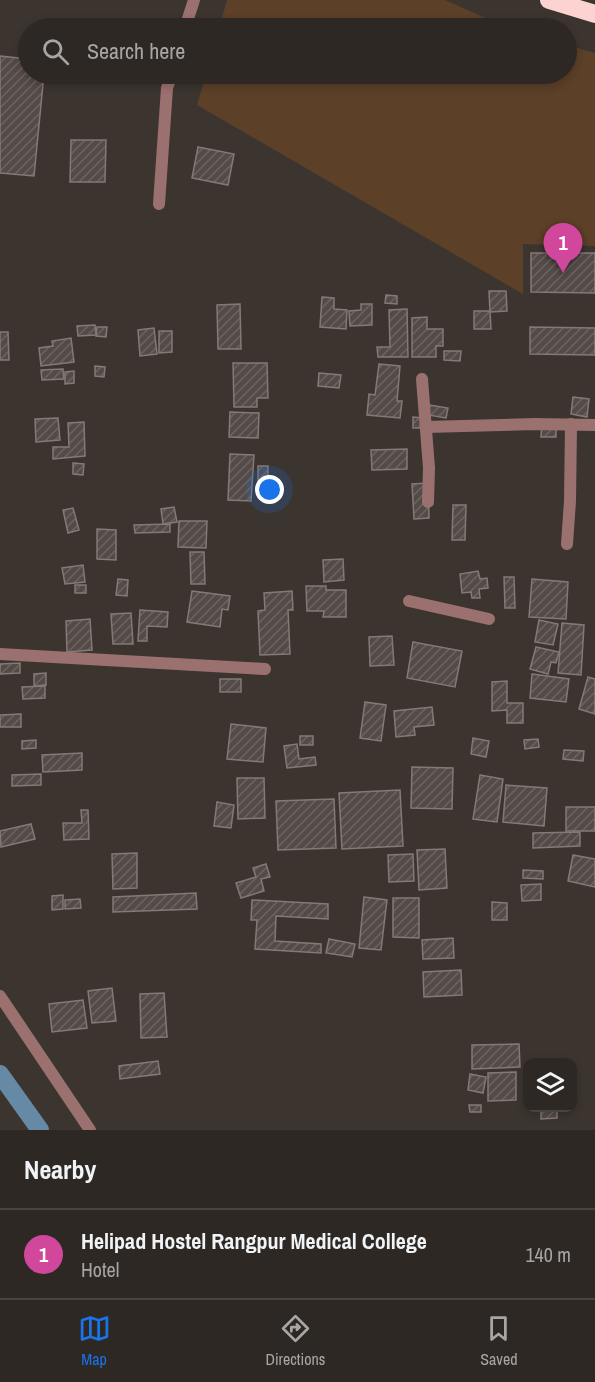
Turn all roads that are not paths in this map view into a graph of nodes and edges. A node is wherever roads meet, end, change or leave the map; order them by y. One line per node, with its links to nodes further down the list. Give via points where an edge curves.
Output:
1 (194, 0): 4 (street)
2 (549, 0): 3 (highway)
3 (595, 14)
4 (188, 18)
5 (168, 84): 6 (street)
6 (159, 204)
7 (422, 379): 10 (street)
8 (571, 424): 9 (street); 10 (street); 12 (street)
9 (595, 424)
10 (426, 428): 11 (street)
11 (428, 502)
12 (567, 544)
13 (409, 601): 14 (street)
14 (489, 619)
15 (0, 654): 16 (street)
16 (265, 669)
17 (0, 996): 18 (street)
18 (90, 1130)

